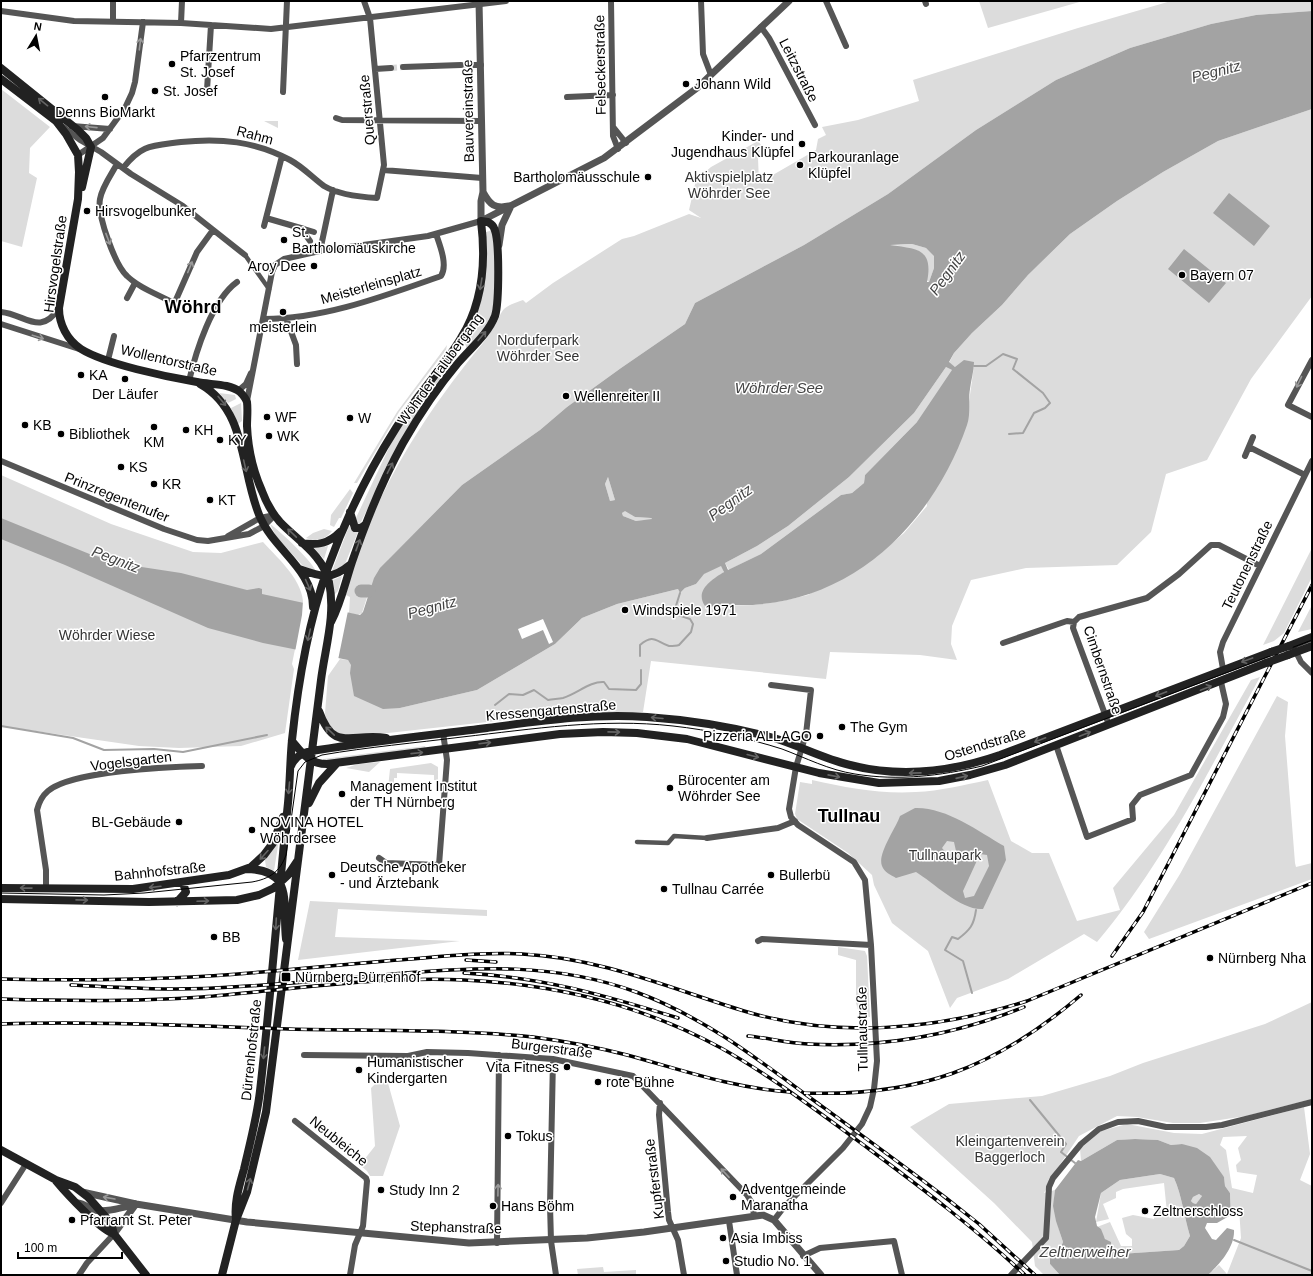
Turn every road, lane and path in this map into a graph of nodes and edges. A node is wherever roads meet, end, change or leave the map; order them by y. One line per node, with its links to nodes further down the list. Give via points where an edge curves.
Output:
1 (113, 1): 13 (street)
2 (182, 1): 15 (street)
3 (287, 1): 18 (street)
4 (364, 1): 12 (street, Querstraße)
5 (506, 1): 10 (street)
6 (611, 1): 31 (street, Felseckerstraße)
7 (701, 1): 27 (street, via 703,54)
8 (789, 1): 17 (street)
9 (826, 1): 19 (street)
10 (479, 3): 12 (street); 20 (street, Bauvereinstraße)
11 (1, 11): 13 (street, via 74,21)
12 (370, 18): 18 (street); 26 (street, Querstraße)
13 (113, 21): 14 (street)
14 (143, 22): 15 (street); 40 (street, one-way to 14, via 132,93)
15 (181, 23): 16 (street)
16 (211, 25): 18 (street); 29 (street)
17 (761, 27): 27 (street); 37 (street, Leitzstraße)
18 (286, 28): 30 (street)
19 (846, 46)
20 (481, 64): 22 (street); 35 (street, Bauvereinstraße)
21 (461, 65): 23 (street)
22 (472, 65)
23 (403, 67)
24 (1, 68): 38 (main road, one-way to 24)
25 (391, 68): 26 (street)
26 (375, 69): 34 (street, Querstraße)
27 (711, 75): 41 (street)
28 (1, 79): 36 (main road)
29 (207, 90)
30 (283, 92)
31 (613, 95): 32 (street); 39 (street, Felseckerstraße)
32 (567, 97)
33 (336, 118): 34 (street)
34 (380, 120): 35 (street); 48 (street, Querstraße)
35 (481, 121): 49 (street, Bauvereinstraße)
36 (56, 122): 42 (street); 44 (main road)
37 (815, 125)
38 (72, 126): 40 (street, one-way to 38); 42 (main road, via 86,138)
39 (614, 128): 41 (street, Felseckerstraße); 43 (street, Felseckerstraße, via 614,140)
40 (110, 129): 42 (street)
41 (626, 143): 43 (street)
42 (91, 147): 44 (street); 46 (street); 53 (main road, Hirsvogelstraße)
43 (618, 149): 54 (street)
44 (78, 155): 53 (main road, Hirsvogelstraße)
45 (282, 156): 47 (street, Rahm, via 244,142 197,141 144,148 133,155); 50 (street, Rahm); 55 (street)
46 (117, 164): 47 (street); 67 (street, one-way to 67, via 101,194 100,212 118,264 125,275)
47 (123, 168): 59 (street, via 183,206)
48 (383, 170): 49 (street); 52 (street, Querstraße)
49 (482, 178): 51 (street, Bauvereinstraße)
50 (333, 190): 52 (street, Rahm); 63 (street)
51 (483, 192): 54 (street, via 494,206); 56 (street, Bauvereinstraße)
52 (377, 198)
53 (78, 199): 70 (main road, Hirsvogelstraße)
54 (511, 206): 56 (street); 65 (street, via 502,225)
55 (266, 218): 57 (street); 58 (street)
56 (482, 221): 61 (street); 65 (main road, Wöhrder Talübergang, via 488,222 494,228); 76 (main road, Wöhrder Talübergang, one-way to 76, via 484,252 480,287 471,318)
57 (264, 226)
58 (304, 229): 60 (street); 62 (street)
59 (213, 230): 64 (street); 67 (street, one-way to 59, via 175,302 196,252)
60 (314, 232)
61 (436, 234): 63 (street); 72 (street, Meisterleinsplatz, via 444,264 441,276 332,310)
62 (310, 241)
63 (320, 251): 68 (street, via 284,259 273,269)
64 (245, 255): 68 (street)
65 (498, 261): 81 (main road, Wöhrder Talübergang, one-way to 65, via 494,318 498,302)
66 (237, 282): 83 (street, via 230,287 201,338)
67 (135, 283): 69 (street)
68 (269, 289): 73 (street)
69 (127, 298)
70 (59, 308): 71 (street, via 51,318 39,323); 77 (main road, Hirsvogelstraße, via 65,332)
71 (1, 312)
72 (286, 318): 73 (street, Meisterleinsplatz); 80 (street, via 296,345)
73 (264, 319): 82 (street)
74 (1, 324): 77 (street, one-way to 77)
75 (114, 336): 78 (street)
76 (458, 343): 81 (main road, via 462,350); 96 (main road, Wöhrder Talübergang, via 396,428)
77 (81, 349): 78 (main road, Wollentorstraße)
78 (108, 360): 83 (main road, Wollentorstraße)
79 (1312, 360): 87 (street, one-way to 87, via 1288,405)
80 (297, 364)
81 (458, 364): 99 (main road, Wöhrder Talübergang, one-way to 81, via 382,483 404,442 434,395)
82 (251, 372): 85 (street, via 246,384); 86 (street)
83 (189, 381): 84 (main road, Wollentorstraße)
84 (198, 383): 85 (main road, Wollentorstraße); 89 (main road, one-way to 89, via 221,399 230,412)
85 (238, 391): 86 (main road)
86 (247, 401): 88 (main road)
87 (1312, 417)
88 (247, 427): 89 (main road); 97 (main road, via 256,474 262,492)
89 (236, 428): 98 (main road, one-way to 98)
90 (1253, 437): 91 (street)
91 (1249, 447): 92 (street); 95 (street)
92 (1245, 456)
93 (1312, 461): 95 (street, Teutonenstraße)
94 (1, 462): 102 (street, Prinzregentenufer, via 181,536 208,541)
95 (1305, 475): 105 (street, Teutonenstraße)
96 (350, 512): 99 (main road, via 355,528); 101 (main road, Wöhrder Talübergang)
97 (275, 515): 98 (street, Prinzregentenufer); 100 (street, Prinzregentenufer); 103 (main road, one-way to 97)
98 (260, 518): 100 (main road); 102 (street, Prinzregentenufer)
99 (365, 525): 104 (main road, Wöhrder Talübergang, one-way to 99)
100 (264, 526): 102 (street, Prinzregentenufer, via 249,534); 106 (main road)
101 (342, 530): 103 (main road, via 325,543); 107 (main road, Wöhrder Talübergang)
102 (227, 537)
103 (302, 543): 107 (main road, via 318,559)
104 (351, 564): 107 (main road, via 338,574); 109 (main road, Wöhrder Talübergang)
105 (1260, 566): 110 (street, Cimbernstraße, via 1219,545 1211,545 1147,598 1079,617); 115 (street, Teutonenstraße, via 1220,648)
106 (299, 569): 107 (main road); 108 (main road, one-way to 108, via 310,586)
107 (326, 575): 108 (main road, Wöhrder Talübergang); 109 (main road)
108 (315, 604): 123 (main road, one-way to 123)
109 (335, 608): 119 (main road, via 324,658)
110 (1074, 622): 112 (street, Cimbernstraße, via 1067,621); 120 (street, Cimbernstraße, via 1073,628)
111 (1312, 637): 114 (main road, Ostendstraße)
112 (1003, 643)
113 (1312, 646): 114 (main road, Ostendstraße)
114 (1291, 649): 115 (main road, Ostendstraße, one-way to 115, bridge, via 1271,652); 116 (street); 117 (main road, Ostendstraße, bridge, via 1266,663)
115 (1224, 669): 117 (main road); 120 (main road, Ostendstraße, one-way to 120)
116 (1312, 673)
117 (1221, 682): 121 (main road, Ostendstraße, one-way to 117); 125 (street, via 1226,704 1223,717 1191,775 1140,795 1132,805 1132,819 1087,837)
118 (771, 685): 126 (street, via 811,690)
119 (318, 708): 124 (main road, Kressengartenstraße, one-way to 119, via 373,736 347,739 337,737 327,729); 128 (main road)
120 (1106, 715): 121 (street, Cimbernstraße); 126 (main road, Ostendstraße, one-way to 126, via 989,759 932,772 903,773 863,768)
121 (1109, 725): 125 (main road, Ostendstraße, one-way to 121)
122 (443, 733): 124 (main road, Kressengartenstraße); 126 (main road, Kressengartenstraße, one-way to 122, via 734,728 635,716 568,718); 127 (street)
123 (292, 740): 129 (main road); 133 (main road)
124 (394, 740): 128 (main road, Kressengartenstraße)
125 (1056, 745): 134 (main road, Ostendstraße, one-way to 125, via 872,782 932,782 986,771)
126 (802, 747): 134 (street)
127 (446, 749): 131 (main road, Kressengartenstraße, one-way to 127); 134 (main road, Kressengartenstraße, one-way to 134, via 571,733 637,733 697,742); 141 (street, via 439,865 386,863)
128 (312, 751): 129 (main road, Kressengartenstraße); 130 (main road, Dürrenhofstraße)
129 (302, 753): 130 (main road); 133 (main road)
130 (312, 761): 131 (main road, Kressengartenstraße, via 320,764); 136 (main road, Dürrenhofstraße)
131 (337, 763): 136 (main road, Dürrenhofstraße, via 319,782)
132 (202, 766): 146 (street, Vogelsgarten, via 99,774 59,785 48,791 38,804 37,810 46,870)
133 (290, 767): 135 (main road, Dürrenhofstraße, one-way to 135)
134 (796, 767): 137 (street, via 789,809)
135 (287, 809): 142 (main road, Bahnhofstraße, one-way to 142, via 269,850); 144 (main road, Dürrenhofstraße)
136 (306, 811): 140 (main road, Dürrenhofstraße)
137 (795, 821): 138 (street, via 778,828); 150 (street, Tullnaustraße, via 854,862 864,880)
138 (707, 838): 139 (street, via 674,836 668,843)
139 (637, 842)
140 (300, 858): 144 (main road, Bahnhofstraße); 151 (main road, Dürrenhofstraße)
141 (380, 858)
142 (245, 870): 143 (main road, Bahnhofstraße); 144 (main road, via 267,871)
143 (183, 883): 146 (main road, Bahnhofstraße, one-way to 146, via 126,889); 148 (main road, via 186,892)
144 (279, 883): 148 (main road, Bahnhofstraße, one-way to 144, via 244,898 265,892); 151 (main road, Dürrenhofstraße, via 285,900 284,922); 167 (main road, Dürrenhofstraße, one-way to 167, via 260,1095 235,1201)
145 (1, 888): 146 (main road, Bahnhofstraße, one-way to 145)
146 (46, 889)
147 (1, 899): 148 (main road, Bahnhofstraße, one-way to 148)
148 (177, 902)
149 (758, 941): 150 (street, via 762,939)
150 (871, 945): 168 (street, Tullnaustraße, via 877,1060 868,1113 843,1148)
151 (288, 951): 167 (main road, Dürrenhofstraße, one-way to 151, via 246,1198 265,1122)
152 (304, 1055): 153 (street, Burgerstraße, via 408,1056 427,1052)
153 (499, 1055): 154 (street, Burgerstraße); 174 (street, one-way to 153)
154 (553, 1059): 156 (street, Burgerstraße, via 633,1076); 173 (street)
155 (1312, 1102): 185 (street, via 1222,1125 1166,1126 1138,1121 1118,1122 1099,1129 1081,1144 1053,1178 1049,1187 1046,1238)
156 (660, 1103): 166 (street, Burgerstraße, one-way to 156, via 752,1203 747,1195); 170 (street, Kupferstraße, via 668,1212)
157 (295, 1121): 172 (street, Neubleiche, via 366,1178 363,1226)
158 (1, 1150): 159 (main road)
159 (26, 1164): 160 (main road); 162 (street)
160 (56, 1180): 161 (main road); 163 (main road)
161 (81, 1192): 164 (street, Stephanstraße, one-way to 161); 165 (main road)
162 (1, 1203)
163 (78, 1203): 165 (street); 171 (main road, via 103,1228)
164 (136, 1204): 165 (street, Stephanstraße); 167 (street, Stephanstraße); 171 (street)
165 (101, 1211): 171 (main road, via 111,1223)
166 (754, 1215): 168 (street, Stephanstraße, via 763,1215); 169 (street, Stephanstraße)
167 (236, 1220): 172 (street, Stephanstraße); 178 (main road, Dürrenhofstraße)
168 (774, 1220): 175 (street)
169 (729, 1221): 170 (street, Stephanstraße); 182 (street)
170 (673, 1228): 173 (street, Stephanstraße); 181 (street, Kupferstraße, via 678,1240)
171 (114, 1234): 176 (street); 177 (main road)
172 (359, 1234): 174 (street, Stephanstraße, via 450,1242); 179 (street)
173 (551, 1241): 174 (street, Stephanstraße); 180 (street)
174 (497, 1243)
175 (803, 1256): 183 (street); 184 (street, via 820,1248 894,1241)
176 (79, 1275)
177 (146, 1275)
178 (222, 1275)
179 (350, 1275)
180 (556, 1275)
181 (684, 1275)
182 (738, 1275)
183 (821, 1275)
184 (902, 1275)
185 (1011, 1275)

